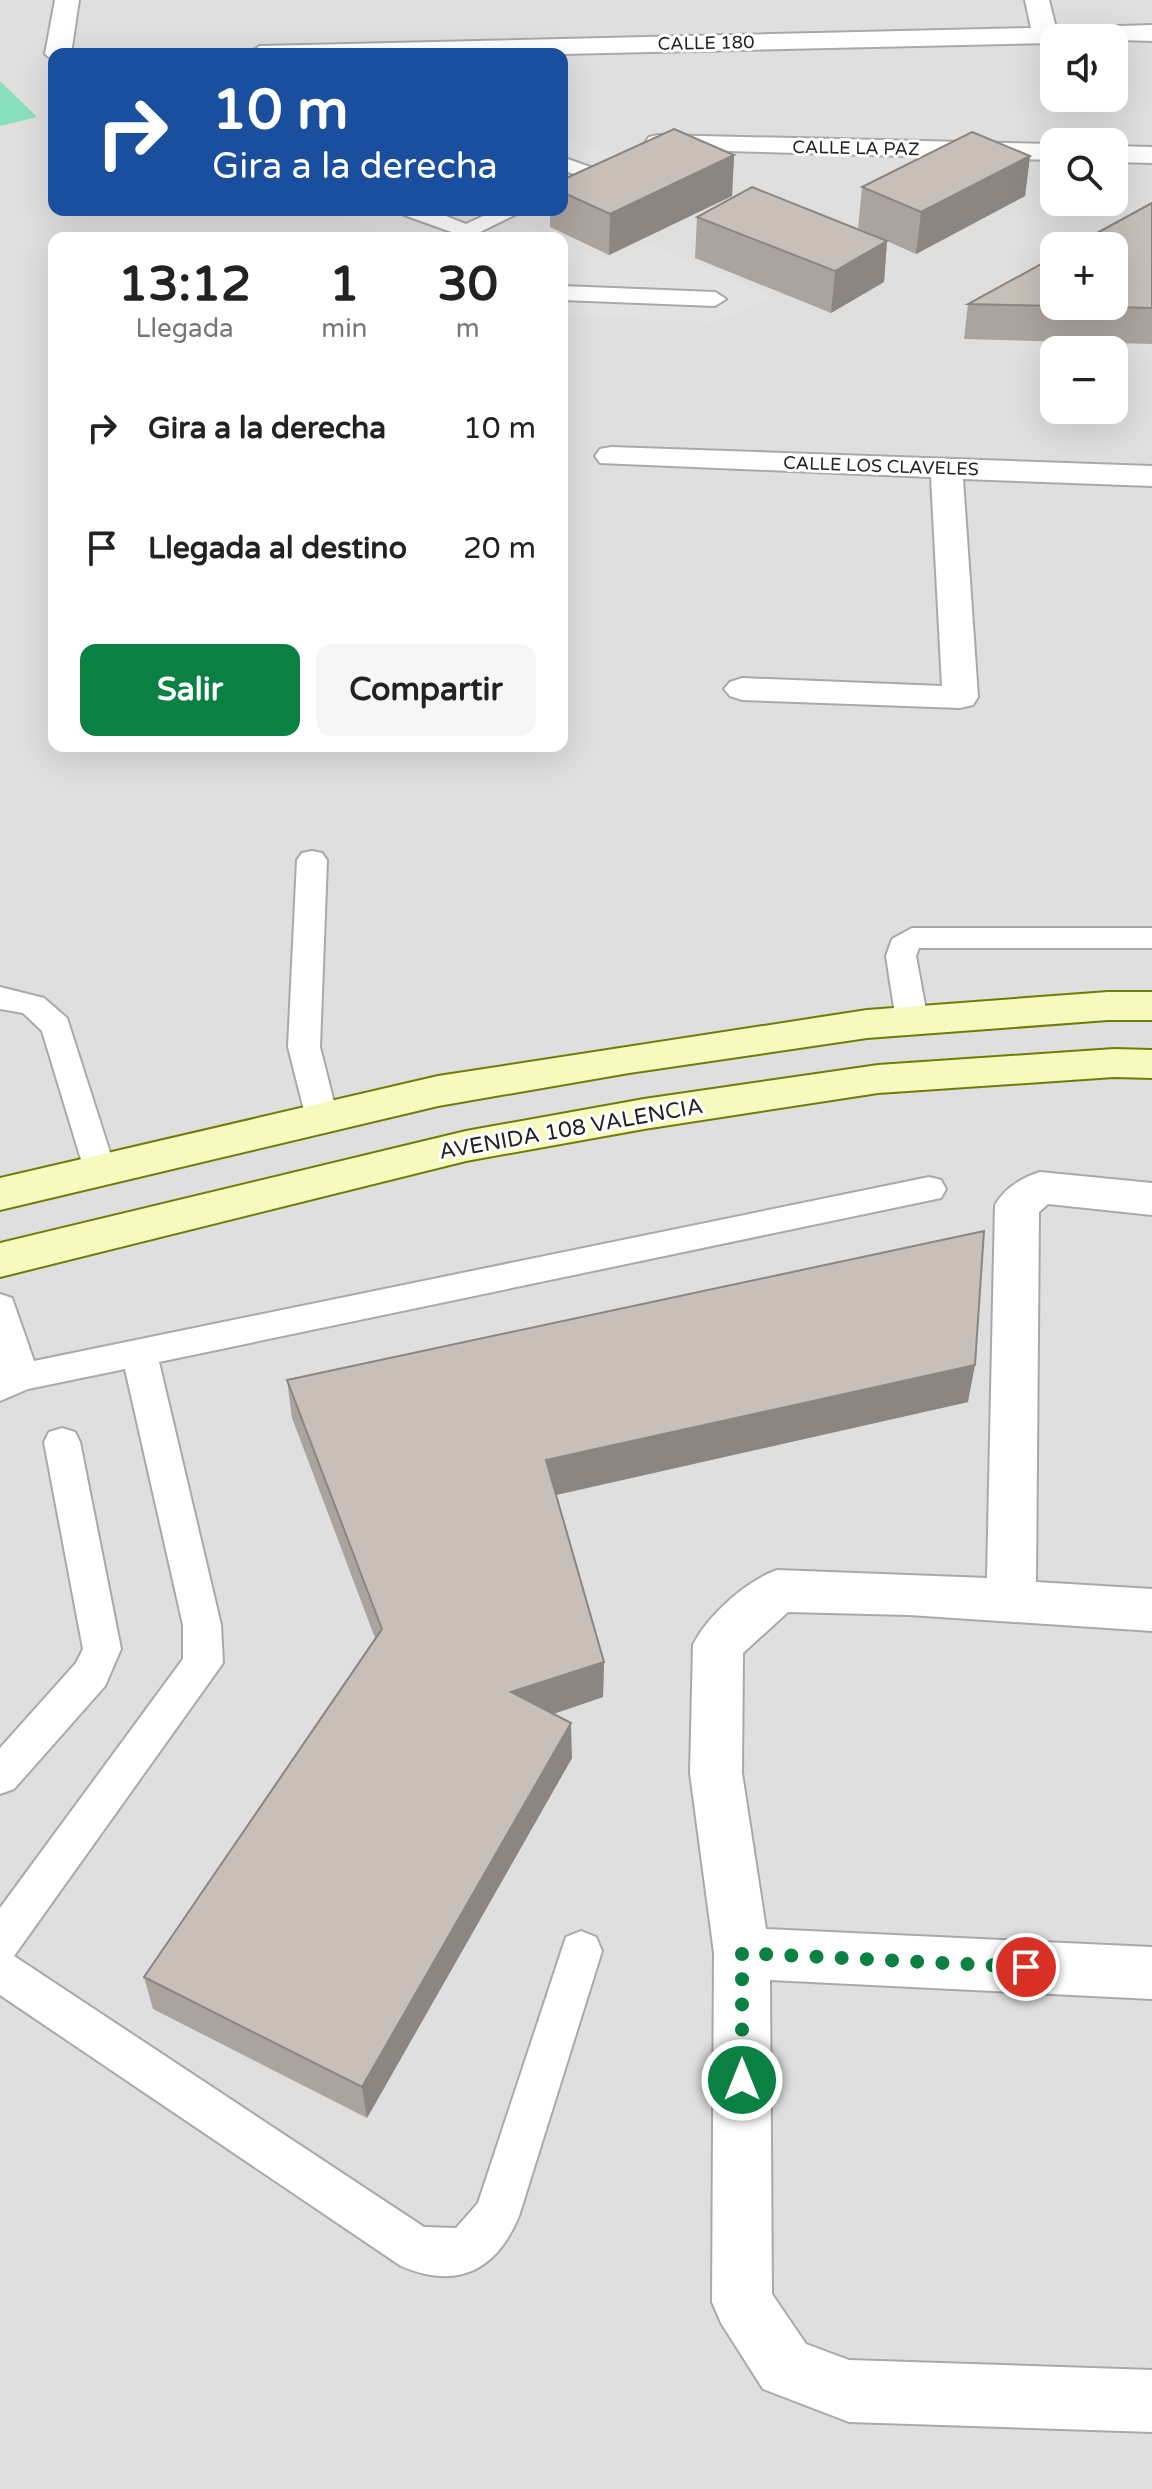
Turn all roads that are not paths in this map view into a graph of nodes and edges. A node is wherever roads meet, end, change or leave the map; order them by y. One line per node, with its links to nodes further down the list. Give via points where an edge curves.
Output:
1 (67, 0): 7 (street)
2 (1037, 0): 3 (street)
3 (1042, 24)
4 (1128, 33): 5 (street, CALLE 180)
5 (1152, 33)
6 (1040, 35): 8 (street, CALLE 180)
7 (53, 48)
8 (508, 48)
9 (651, 144): 10 (street, CALLE LA PAZ)
10 (1040, 152)
11 (1128, 154): 12 (street)
12 (1152, 155)
13 (568, 164): 14 (lane, via 593,169)
14 (568, 182)
15 (425, 216): 17 (lane)
16 (502, 216): 18 (lane)
17 (460, 232)
18 (472, 232)
19 (568, 293): 20 (lane)
20 (715, 299)
21 (611, 456): 22 (street, CALLE LOS CLAVELES)
22 (946, 469): 23 (street, CALLE LOS CLAVELES); 24 (street, via 960,697)
23 (1152, 476)
24 (742, 689)
25 (312, 860): 31 (lane, via 304,1047)
26 (1152, 938): 29 (lane, via 912,938 901,956)
27 (0, 998): 32 (lane, via 33,1005 56,1026)
28 (1152, 1006): 29 (street)
29 (912, 1021): 31 (street, via 644,1057 438,1091)
30 (1152, 1064): 36 (street, AVENIDA 108 VALENCIA, via 878,1079 644,1114 466,1146)
31 (322, 1118): 32 (street)
32 (98, 1168): 34 (street)
33 (929, 1189): 38 (lane)
34 (0, 1194)
35 (1152, 1199): 41 (street, via 1040,1188 1017,1205)
36 (0, 1260)
37 (0, 1307): 39 (lane)
38 (139, 1354): 39 (lane); 44 (lane, via 202,1625 203,1663)
39 (11, 1382)
40 (62, 1442): 43 (lane, via 102,1649 91,1674)
41 (1011, 1601): 42 (street); 46 (street, via 777,1591 718,1645 716,1773)
42 (1152, 1610)
43 (0, 1776)
44 (0, 1942)
45 (581, 1951): 47 (lane, via 496,2216 466,2252 417,2250)
46 (742, 1953): 48 (street); 49 (street, via 742,2302 785,2367 849,2391)
47 (0, 1971)
48 (1152, 1973)
49 (1152, 2401)

